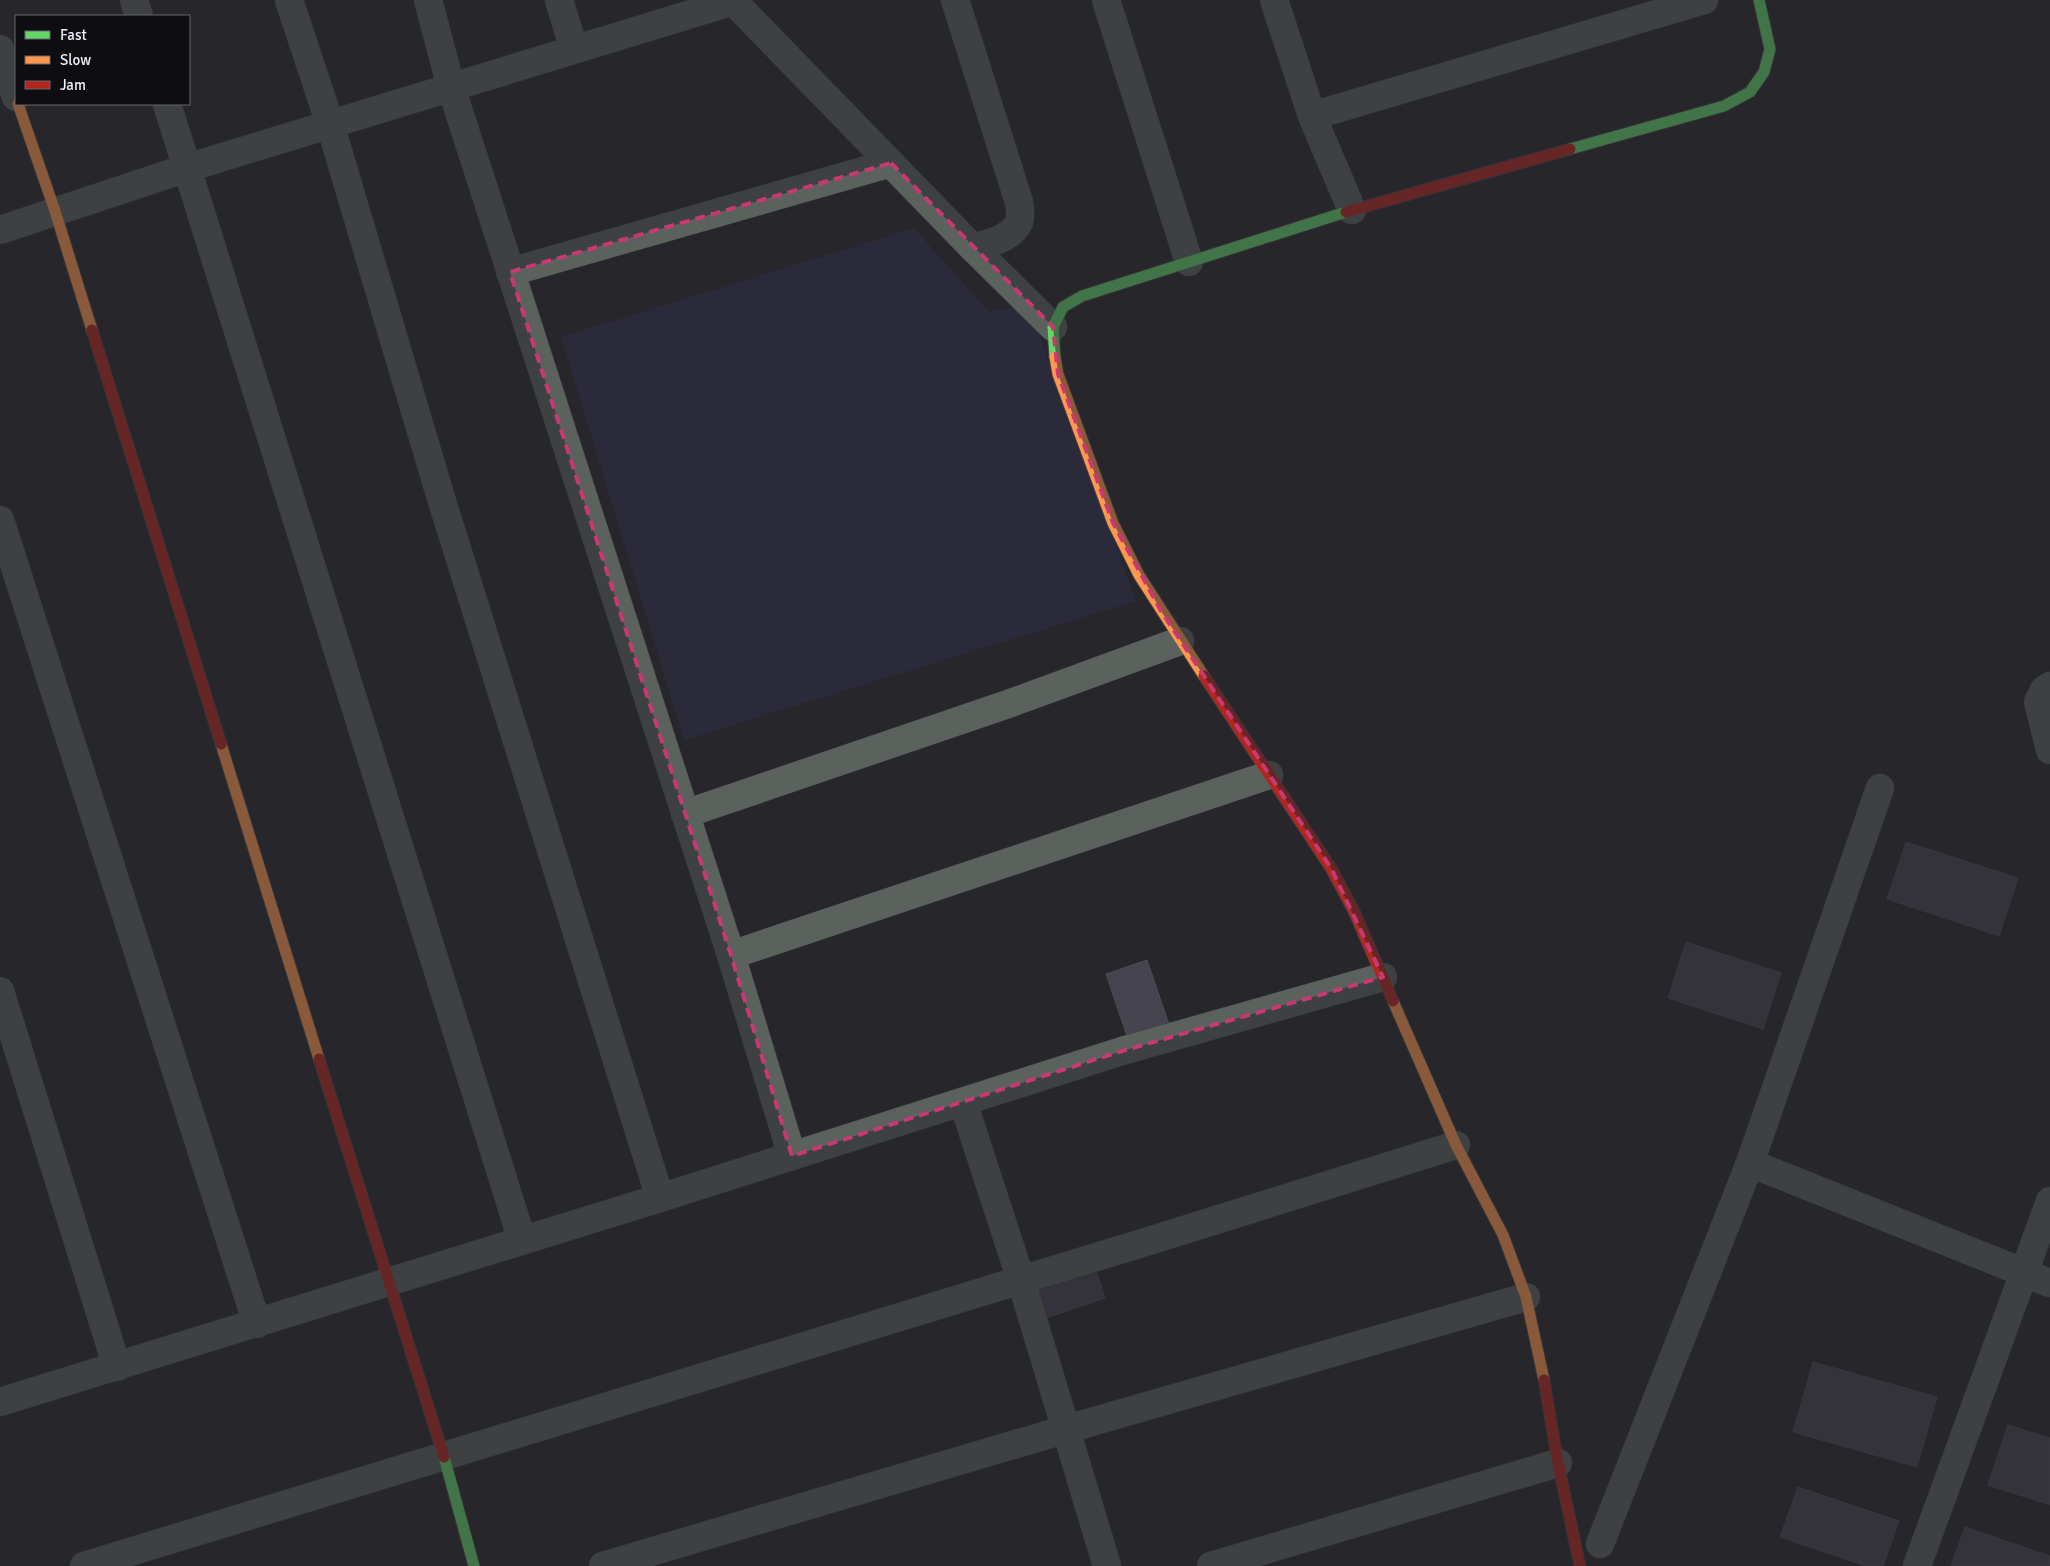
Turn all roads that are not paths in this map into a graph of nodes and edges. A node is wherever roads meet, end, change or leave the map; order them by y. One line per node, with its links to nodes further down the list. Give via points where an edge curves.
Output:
1 (134, 0): 11 (street)
2 (289, 0): 19 (street)
3 (428, 0): 14 (street)
4 (559, 0): 13 (street)
5 (734, 0): 13 (street); 20 (street)
6 (955, 0): 25 (street, via 1019,202 1020,221 1011,233)
7 (1106, 0): 26 (street)
8 (1704, 0): 18 (street)
9 (1759, 0): 22 (street, via 1770,49 1764,72 1750,92 1724,106)
10 (1281, 2): 18 (street)
11 (139, 15)
12 (0, 49): 15 (street)
13 (574, 49): 14 (street)
14 (451, 87): 19 (street); 27 (street)
15 (15, 94)
16 (18, 105): 23 (street)
17 (167, 105): 21 (street)
18 (1312, 116): 22 (street)
19 (330, 124): 21 (street); 43 (street, via 444,508)
20 (891, 163): 25 (street); 27 (street)
21 (187, 168): 23 (street); 45 (street)
22 (1352, 210): 26 (street)
23 (55, 211): 24 (street); 48 (street)
24 (0, 230)
25 (973, 248): 28 (street)
26 (1189, 262): 28 (street, via 1082,296 1064,307)
27 (510, 272): 35 (street)
28 (1053, 327): 30 (street, via 1058,374 1113,523 1139,575)
29 (0, 520): 51 (street)
30 (1180, 641): 33 (street); 35 (street, via 1008,704)
31 (2050, 686): 32 (street, via 2038,702)
32 (2050, 750)
33 (1269, 775): 36 (street); 37 (street, via 1331,868)
34 (1880, 788): 42 (street)
35 (685, 814): 36 (street)
36 (731, 955): 41 (street)
37 (1383, 977): 39 (street, via 1122,1051); 40 (street)
38 (0, 991): 52 (street)
39 (963, 1102): 41 (street); 47 (street)
40 (1456, 1145): 47 (street); 50 (street, via 1504,1235)
41 (792, 1156): 43 (street)
42 (1750, 1163): 46 (street); 57 (street)
43 (660, 1198): 45 (street)
44 (2050, 1201): 46 (street)
45 (522, 1240): 48 (street)
46 (2024, 1274): 49 (street); 64 (street)
47 (1021, 1280): 54 (street); 55 (street)
48 (389, 1282): 51 (street); 55 (street)
49 (2050, 1283)
50 (1526, 1297): 54 (street); 56 (street)
51 (257, 1324): 52 (street)
52 (117, 1367): 53 (street)
53 (0, 1402)
54 (1067, 1429): 60 (street); 61 (street)
55 (443, 1456): 58 (street); 59 (street)
56 (1558, 1463): 62 (street); 63 (street)
57 (1600, 1544)
58 (84, 1566)
59 (474, 1566)
60 (603, 1566)
61 (1107, 1566)
62 (1211, 1566)
63 (1580, 1566)
64 (1917, 1566)

